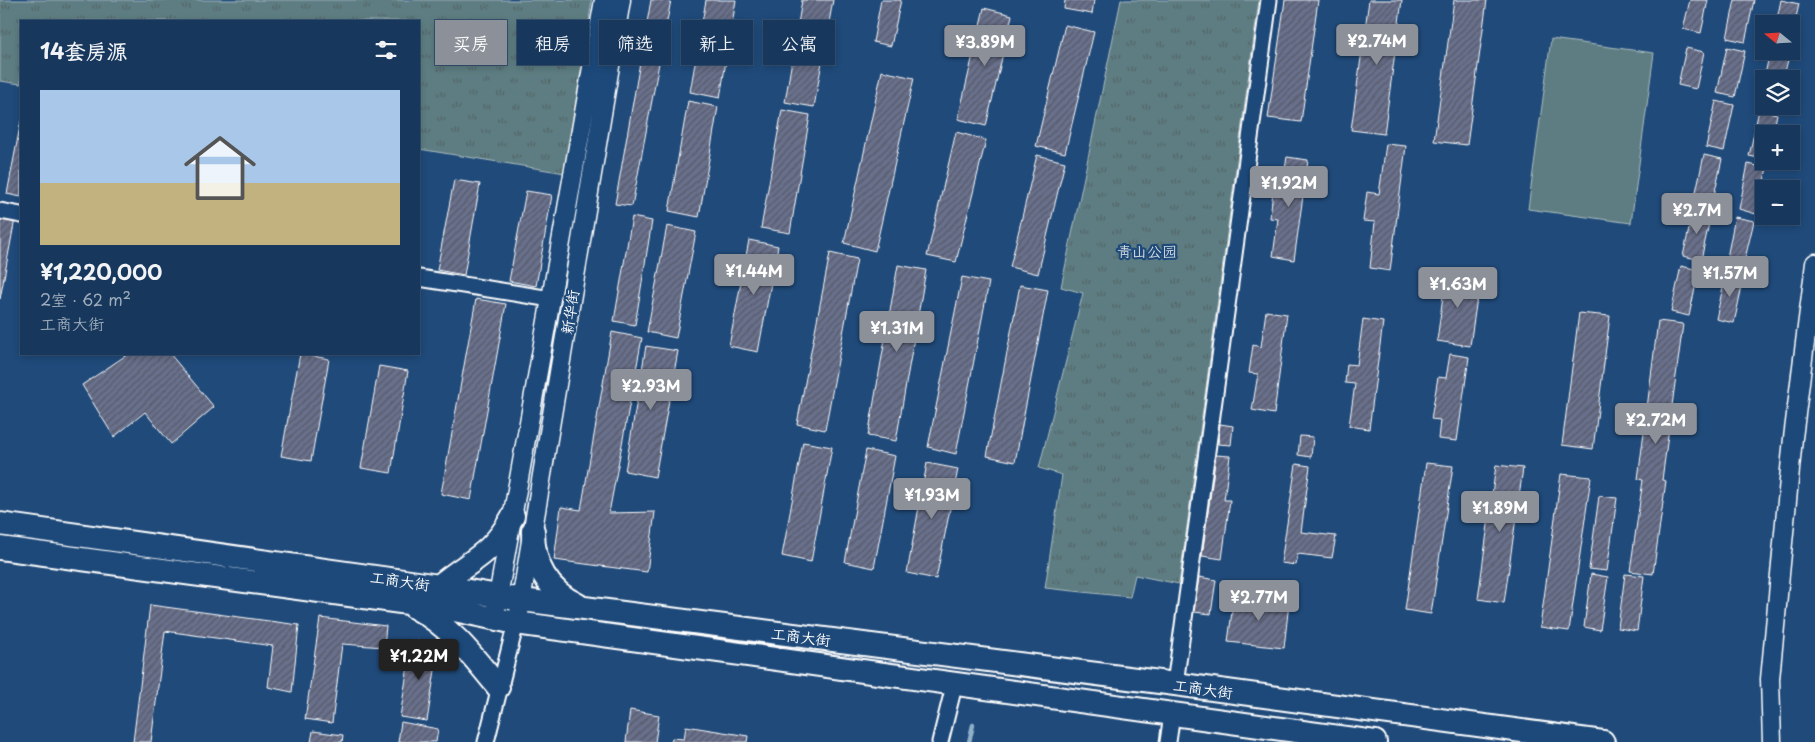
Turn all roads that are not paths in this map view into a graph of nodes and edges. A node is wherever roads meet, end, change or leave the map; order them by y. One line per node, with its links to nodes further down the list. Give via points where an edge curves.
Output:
1 (604, 0): 8 (street, 新华街)
2 (621, 0): 11 (street, 新华街)
3 (1269, 0): 20 (street)
4 (0, 211): 5 (street)
5 (20, 215)
6 (1815, 263): 28 (street, via 1793,438 1770,679)
7 (420, 278): 8 (street)
8 (551, 299): 9 (street, 新华街)
9 (513, 516): 13 (main road, via 486,553); 14 (street, 新华街)
10 (0, 524): 13 (main road, 工商大街)
11 (533, 532): 15 (street, 新华街); 17 (main road, via 535,554 543,575 567,600)
12 (0, 548): 16 (main road, 工商大街)
13 (439, 586): 14 (main road, 工商大街)
14 (498, 596): 15 (main road, 工商大街); 18 (street, 新华街)
15 (522, 600): 17 (main road, 工商大街); 18 (street, 新华街)
16 (406, 603): 18 (main road, 工商大街); 21 (main road, via 456,636)
17 (588, 609): 20 (main road, 工商大街)
18 (505, 621): 19 (main road, 工商大街); 21 (street)
19 (954, 682): 22 (main road, 工商大街); 24 (street)
20 (1175, 684): 27 (main road, 工商大街)
21 (498, 687): 23 (street)
22 (1172, 714): 25 (street); 26 (main road, 工商大街)
23 (486, 742)
24 (940, 742)
25 (1168, 742)
26 (1375, 742)
27 (1603, 742)
28 (1772, 742)

